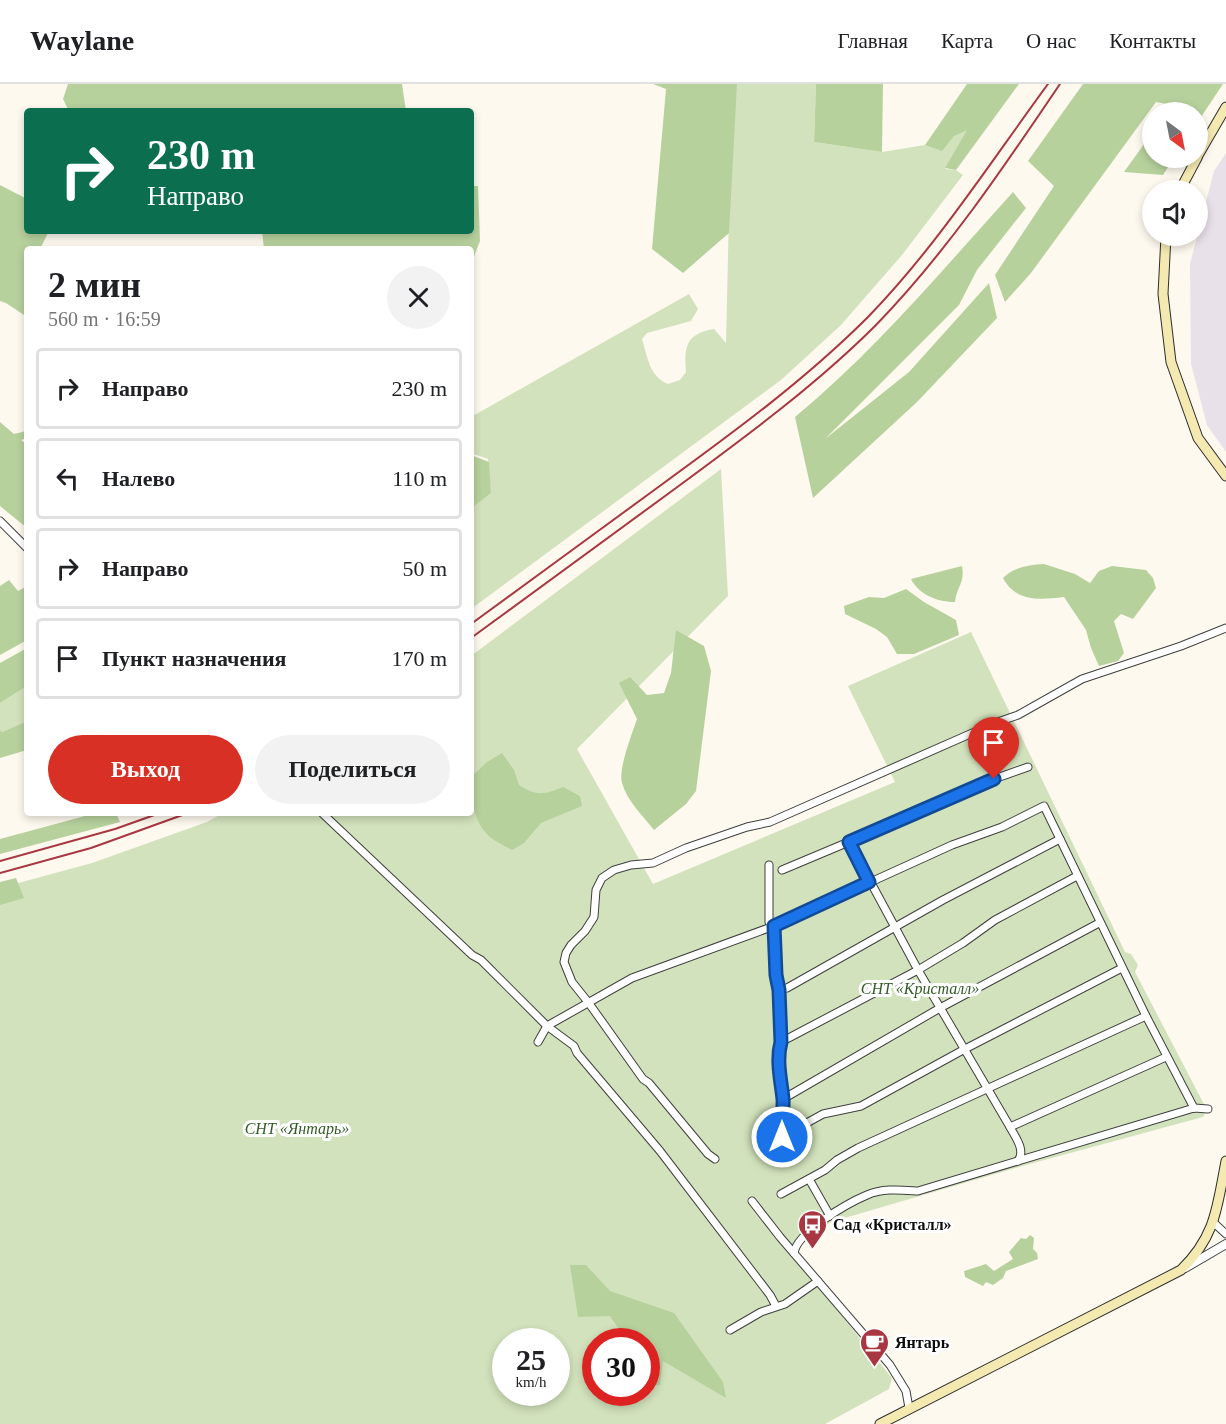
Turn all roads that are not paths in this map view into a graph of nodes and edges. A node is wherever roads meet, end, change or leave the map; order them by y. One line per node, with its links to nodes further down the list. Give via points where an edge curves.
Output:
1 (1226, 107): 2 (main road)
2 (1208, 138)
3 (1165, 246): 4 (main road, via 1163,294 1171,362 1198,438)
4 (1226, 476)
5 (0, 522): 6 (street)
6 (24, 545)
7 (1226, 628): 22 (street, via 1082,679 1018,715 770,822 686,848 653,863 614,870 602,878 591,923 566,953 564,962 572,982)
8 (1028, 767): 11 (street, via 976,785)
9 (325, 816): 25 (street)
10 (1060, 839): 14 (street); 15 (street, via 1044,806); 18 (street)
11 (849, 842): 13 (street); 15 (street)
12 (769, 865): 17 (street, via 769,922)
13 (782, 870)
14 (1077, 876): 16 (street); 20 (street, via 995,920)
15 (869, 882): 17 (street); 18 (street)
16 (1099, 923): 19 (street); 23 (street)
17 (774, 926): 21 (street); 22 (street, via 632,978)
18 (894, 928): 20 (street); 21 (street)
19 (1122, 968): 24 (street); 28 (street)
20 (918, 970): 23 (street); 27 (street)
21 (779, 990): 27 (street)
22 (588, 1002): 25 (street); 37 (street, via 643,1079)
23 (940, 1008): 28 (street); 31 (street)
24 (1146, 1017): 29 (street); 30 (street)
25 (547, 1026): 26 (street); 50 (street, via 574,1047 636,1122)
26 (537, 1042)
27 (781, 1042): 31 (street)
28 (963, 1050): 30 (street); 35 (street, via 861,1106 823,1114)
29 (1166, 1057): 32 (street); 34 (street)
30 (987, 1088): 34 (street); 40 (street, via 858,1148)
31 (783, 1099): 35 (street)
32 (1194, 1108): 33 (street); 38 (street)
33 (1208, 1108)
34 (1010, 1127): 38 (street, via 1022,1150)
35 (782, 1137): 36 (street)
36 (765, 1146)
37 (715, 1159)
38 (1018, 1161): 43 (street, via 918,1191 889,1190 867,1195)
39 (1226, 1161): 44 (main road)
40 (809, 1179): 41 (street); 43 (street)
41 (781, 1194)
42 (752, 1201): 47 (street)
43 (830, 1216): 47 (street, via 799,1241)
44 (1213, 1222): 45 (street); 48 (main road, via 1207,1239)
45 (1226, 1234)
46 (1226, 1244): 48 (street)
47 (794, 1253): 49 (street)
48 (1181, 1270): 52 (main road)
49 (818, 1281): 50 (street); 52 (street, via 890,1365 906,1391)
50 (776, 1306): 51 (street)
51 (730, 1330)
52 (909, 1408): 53 (main road)
53 (880, 1424)

